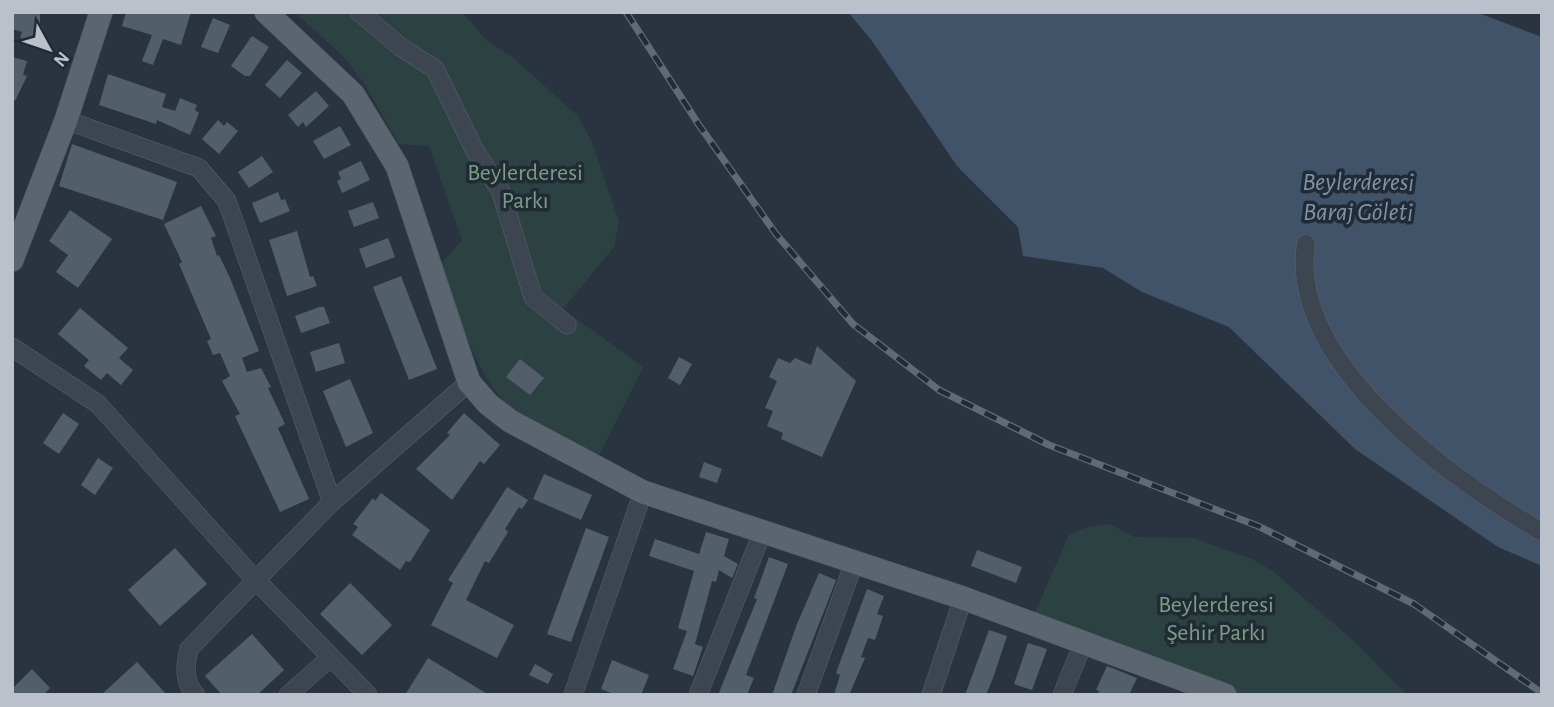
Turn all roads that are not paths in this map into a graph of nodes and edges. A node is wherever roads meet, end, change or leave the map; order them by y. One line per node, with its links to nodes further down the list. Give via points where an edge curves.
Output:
1 (102, 12): 4 (main road)
2 (266, 12): 9 (main road, via 353,94 397,166)
3 (359, 12): 7 (street, via 435,69 501,192 533,298)
4 (66, 120): 6 (main road); 11 (street, via 199,168 227,201)
5 (1306, 244): 12 (street, via 1303,259 1315,321 1355,382 1384,417 1460,478)
6 (12, 260)
7 (567, 325)
8 (12, 347): 15 (street, via 98,404)
9 (469, 382): 10 (main road, via 510,421); 11 (street)
10 (643, 492): 13 (main road); 23 (street)
11 (332, 502): 15 (street)
12 (1542, 531)
13 (762, 533): 14 (main road); 24 (street)
14 (854, 563): 16 (main road); 25 (street)
15 (257, 581): 18 (street); 20 (street, via 189,649 185,666 188,687)
16 (964, 598): 17 (main road); 26 (street)
17 (1084, 641): 19 (main road); 27 (street)
18 (331, 657): 21 (street); 22 (street)
19 (1213, 692)
20 (196, 695)
21 (288, 695)
22 (368, 695)
23 (573, 695)
24 (698, 695)
25 (806, 695)
26 (931, 695)
27 (1062, 695)

